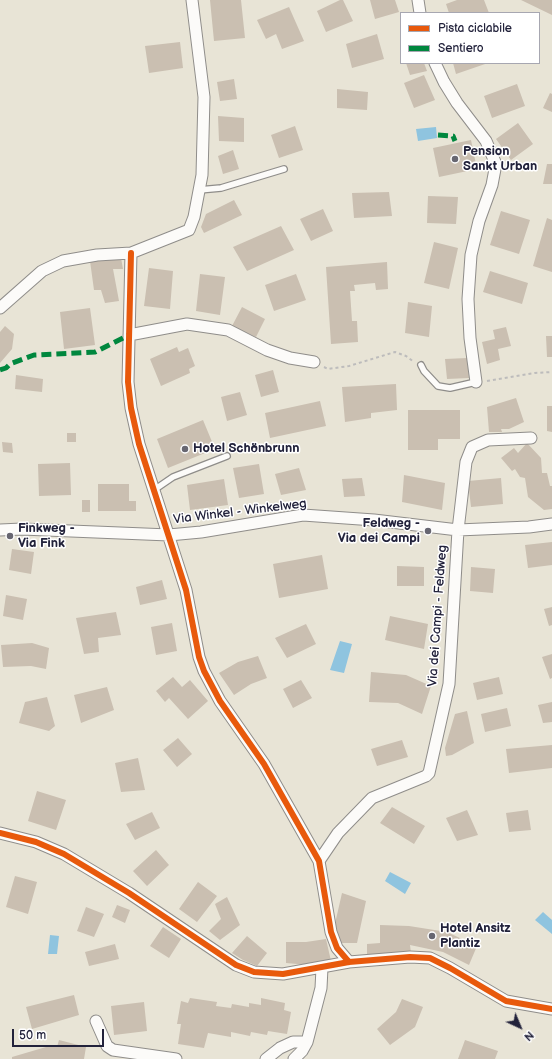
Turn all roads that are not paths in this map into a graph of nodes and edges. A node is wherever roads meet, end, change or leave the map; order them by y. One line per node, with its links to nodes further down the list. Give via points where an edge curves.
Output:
1 (192, 0): 6 (street, via 204,97 202,175)
2 (418, 0): 3 (street)
3 (420, 12)
4 (435, 64): 12 (street, via 457,103 486,141 495,162 492,185 479,221 471,256 468,299)
5 (284, 169): 6 (lane, via 221,188)
6 (199, 190): 7 (street, via 189,230)
7 (131, 253): 8 (street, via 97,255 63,262 42,271); 9 (street)
8 (0, 308)
9 (129, 335): 10 (street, via 187,324 228,330 267,350 290,358); 15 (street, via 128,382 131,408 139,444)
10 (314, 362)
11 (421, 365): 12 (lane, via 438,386 450,388)
12 (476, 382)
13 (530, 438): 18 (street, via 488,440 472,447 466,462)
14 (227, 456): 15 (lane, via 172,477)
15 (154, 490): 19 (street)
16 (552, 524): 18 (street, Via Winkel - Winkelweg)
17 (0, 530): 19 (street, Via Winkel - Winkelweg)
18 (458, 530): 19 (street, Via Winkel - Winkelweg, via 302,515); 21 (street, Via dei Campi - Feldweg, via 449,684 429,773 372,798 338,833)
19 (169, 535): 21 (street, via 186,590 204,671 220,701 264,764)
20 (0, 833): 23 (street, via 36,842 64,854 129,893 236,965 254,972 283,974)
21 (319, 861): 22 (street, via 331,932 337,948)
22 (349, 962): 23 (street); 24 (street, via 430,958 506,1001)
23 (322, 968): 26 (street, via 321,988)
24 (552, 1009)
25 (96, 1021): 27 (street, via 107,1046 113,1050)
26 (307, 1042): 28 (street, via 293,1042); 29 (street)
27 (176, 1059)
28 (266, 1059)
29 (294, 1059)

